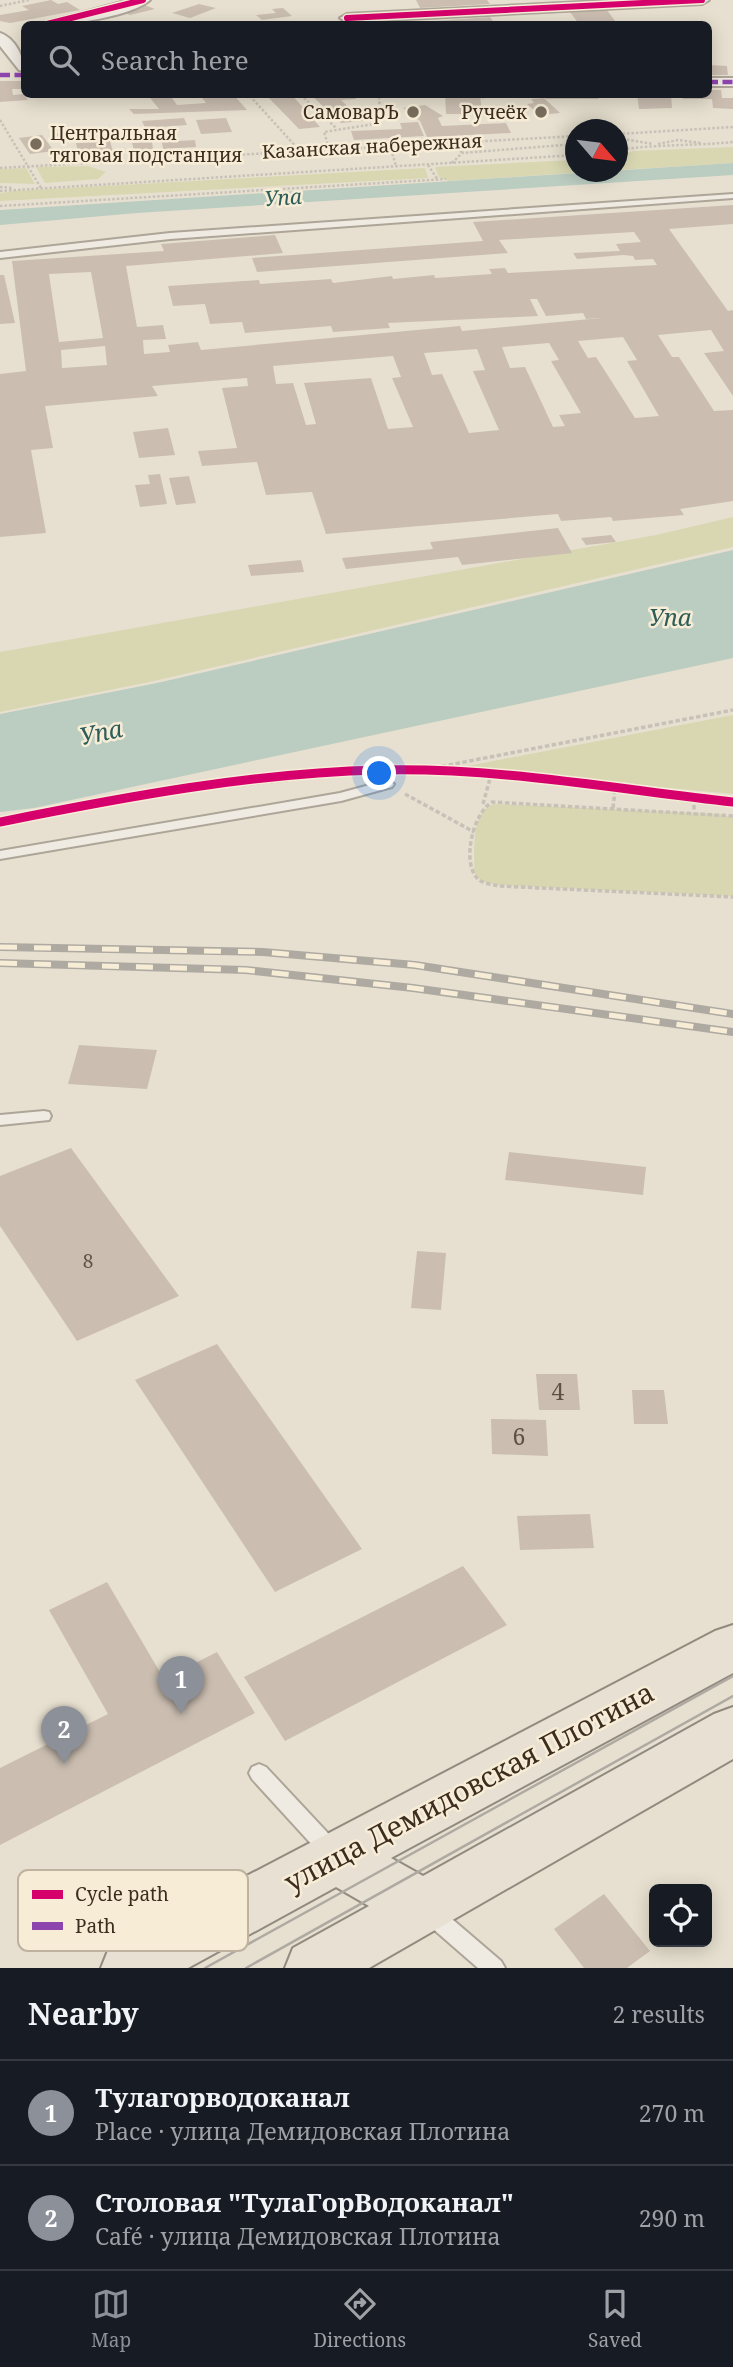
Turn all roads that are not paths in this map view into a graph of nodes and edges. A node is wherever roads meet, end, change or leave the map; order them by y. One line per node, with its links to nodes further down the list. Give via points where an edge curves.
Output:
1 (143, 0): 4 (street)
2 (344, 0): 5 (street)
3 (702, 0): 5 (street)
4 (62, 21)
5 (348, 21)
6 (4, 34): 7 (street)
7 (21, 62)
8 (0, 75): 9 (street)
9 (21, 75)
10 (712, 82): 11 (street)
11 (733, 82)
12 (733, 196): 13 (lane, via 170,236)
13 (0, 255)
14 (388, 783): 15 (lane, via 341,797)
15 (0, 855)
16 (44, 1116): 17 (lane)
17 (0, 1120)
18 (733, 1647): 21 (main road, улица Демидовская Плотина)
19 (733, 1731): 23 (main road)
20 (259, 1773): 21 (lane)
21 (336, 1857): 22 (main road, улица Демидовская Плотина); 23 (main road)
22 (248, 1904)
23 (423, 1906): 26 (main road); 27 (lane)
24 (162, 1951): 25 (main road, улица Демидовская Плотина)
25 (130, 1968)
26 (314, 1968)
27 (494, 1968)

